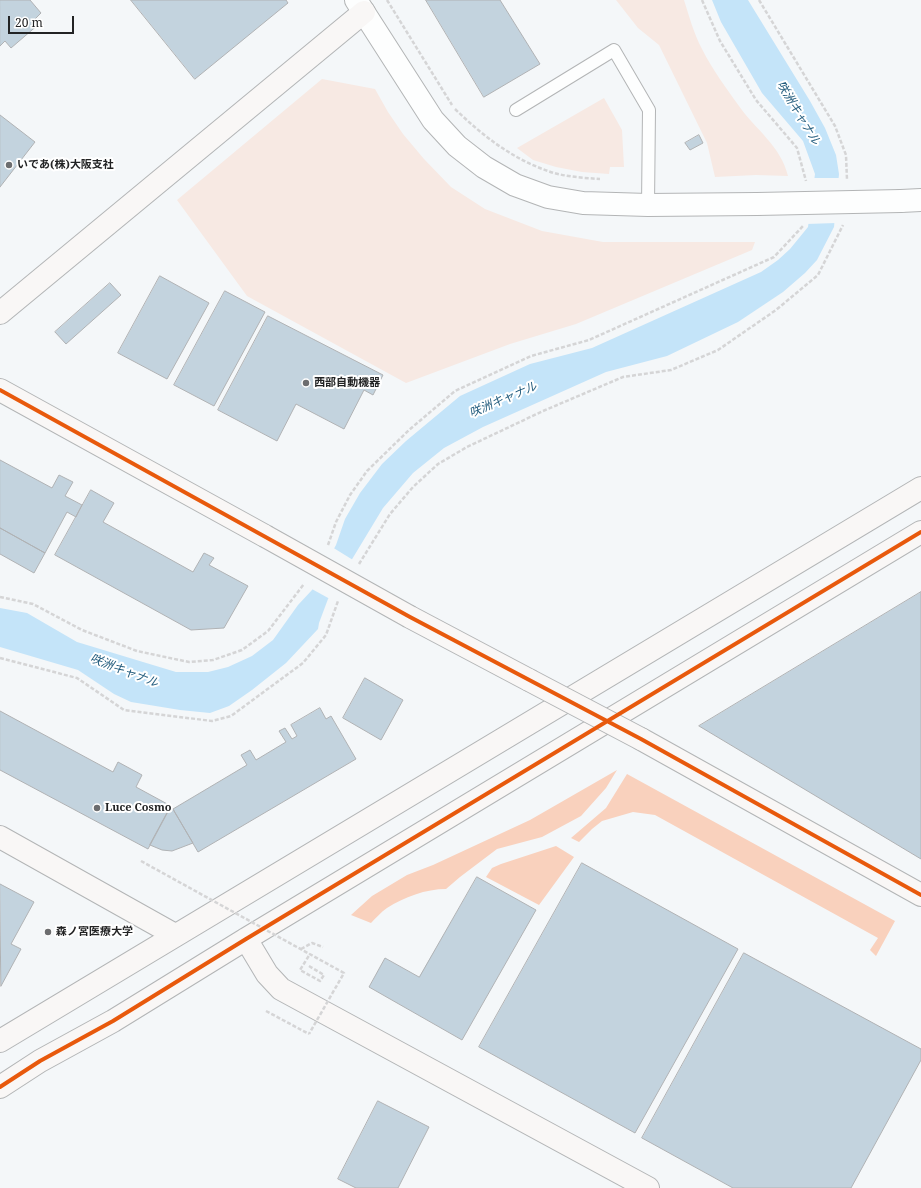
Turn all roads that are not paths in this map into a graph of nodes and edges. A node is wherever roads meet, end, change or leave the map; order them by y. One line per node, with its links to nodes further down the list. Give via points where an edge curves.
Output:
1 (360, 6): 4 (street, via 433,120 457,146 484,167 515,184 548,197 583,203); 5 (street)
2 (516, 110): 4 (lane, via 614,50 649,110)
3 (911, 200): 4 (street, bridge)
4 (648, 204)
5 (0, 314)
6 (0, 390): 10 (street, bridge)
7 (921, 488): 11 (street)
8 (921, 532): 12 (street)
9 (0, 837): 11 (street)
10 (921, 896)
11 (175, 935): 13 (street)
12 (246, 939): 14 (street); 15 (street, via 267,974 280,989)
13 (0, 1041)
14 (0, 1087)
15 (648, 1188)

